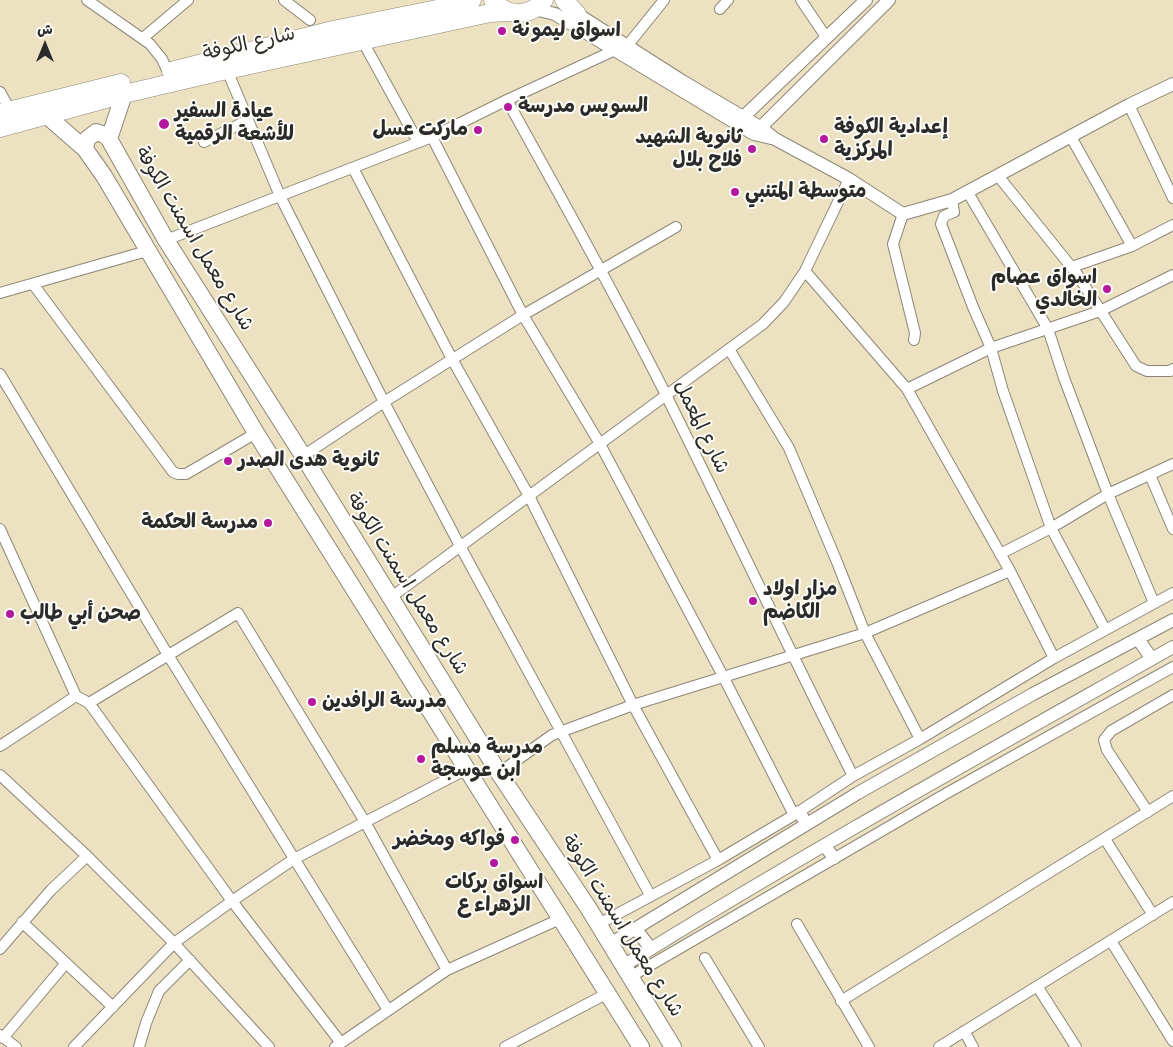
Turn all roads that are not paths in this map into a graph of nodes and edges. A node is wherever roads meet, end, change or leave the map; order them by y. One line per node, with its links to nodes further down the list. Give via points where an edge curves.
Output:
1 (88, 0): 19 (street)
2 (188, 0): 19 (street)
3 (284, 0): 17 (street)
4 (493, 0): 15 (highway)
5 (556, 0): 16 (street)
6 (564, 0): 16 (highway)
7 (664, 0): 21 (street)
8 (728, 0): 14 (street)
9 (801, 0): 18 (street)
10 (866, 0): 18 (street)
11 (889, 0): 35 (street)
12 (464, 2): 24 (highway, شارع الكوفة, via 333,30)
13 (537, 5): 15 (highway, شارع الكوفة, via 521,13); 22 (street, via 538,10 555,14)
14 (720, 8)
15 (510, 12): 20 (highway, شارع الكوفة, via 490,13)
16 (577, 14): 21 (street)
17 (310, 20)
18 (826, 37): 33 (street)
19 (142, 38): 24 (street, via 162,59)
20 (362, 40): 23 (highway, شارع الكوفة); 40 (street)
21 (627, 46): 33 (street)
22 (613, 51): 28 (street); 33 (street)
23 (227, 70): 27 (highway, شارع الكوفة); 32 (street)
24 (168, 72): 30 (highway, شارع الكوفة)
25 (1173, 84): 29 (street)
26 (0, 92): 30 (street)
27 (124, 94): 31 (highway, شارع الكوفة); 38 (main road)
28 (507, 100): 36 (street); 56 (street, شارع المعمل)
29 (1129, 106): 37 (street); 47 (street)
30 (5, 111)
31 (46, 115): 34 (highway, شارع الكوفة); 41 (main road)
32 (248, 120): 39 (street); 46 (street)
33 (739, 121): 35 (street)
34 (0, 128)
35 (757, 131): 44 (street)
36 (432, 137): 40 (street); 62 (street)
37 (1071, 137): 43 (street); 53 (street)
38 (109, 139): 41 (main road, via 96,132 87,139); 52 (main road, شارع معمل اسمنت الكوفة)
39 (204, 142)
40 (418, 142): 42 (street)
41 (85, 149): 54 (main road)
42 (353, 168): 46 (street); 67 (street)
43 (999, 177): 45 (street); 55 (street)
44 (849, 179): 49 (street); 57 (street)
45 (967, 191): 48 (street); 63 (street)
46 (280, 196): 52 (street); 72 (street)
47 (1173, 198)
48 (952, 200): 49 (street); 65 (street, via 954,212 944,216 941,224)
49 (903, 214): 64 (street, via 893,244)
50 (1173, 225): 53 (street)
51 (676, 227): 56 (street)
52 (166, 240): 73 (main road, شارع معمل اسمنت الكوفة)
53 (1132, 246): 55 (street)
54 (147, 251): 59 (street); 74 (main road)
55 (1072, 268): 61 (street)
56 (601, 270): 62 (street); 71 (street, شارع المعمل)
57 (805, 271): 66 (street, via 784,302 763,324); 70 (street)
58 (1173, 275): 61 (street)
59 (33, 284): 60 (street); 74 (street, via 173,472 186,474)
60 (0, 293)
61 (1100, 311): 63 (street); 68 (street, via 1136,366 1147,371)
62 (523, 315): 67 (street); 75 (street)
63 (1048, 329): 65 (street); 80 (street)
64 (914, 340)
65 (991, 348): 70 (street); 82 (street)
66 (729, 349): 71 (street); 93 (street, via 789,448)
67 (452, 359): 72 (street); 81 (street)
68 (1173, 369)
69 (0, 374): 96 (street)
70 (907, 389): 86 (street)
71 (666, 395): 75 (street); 97 (street, شارع المعمل)
72 (384, 402): 76 (street); 85 (street)
73 (284, 425): 74 (main road, via 272,440); 76 (main road, شارع معمل اسمنت الكوفة)
74 (258, 437): 77 (main road)
75 (600, 444): 81 (street); 101 (street)
76 (302, 454): 77 (main road, via 286,451); 89 (main road, شارع معمل اسمنت الكوفة)
77 (275, 464): 109 (main road)
78 (1173, 464): 79 (street)
79 (1150, 475): 80 (street); 84 (street)
80 (1108, 494): 82 (street); 90 (street)
81 (529, 496): 85 (street); 105 (street)
82 (1050, 528): 86 (street); 92 (street)
83 (0, 529): 103 (street)
84 (1173, 529)
85 (460, 546): 89 (street); 106 (street)
86 (1000, 554): 87 (street)
87 (1010, 571): 93 (street); 98 (street)
88 (1173, 593): 90 (street)
89 (390, 598): 110 (main road, شارع معمل اسمنت الكوفة)
90 (1154, 603): 92 (street)
91 (1173, 620): 94 (street)
92 (1105, 628): 98 (street)
93 (865, 633): 97 (street); 107 (street)
94 (1138, 639): 99 (street); 117 (street, via 1033,694)
95 (1173, 647): 99 (street)
96 (168, 655): 104 (street); 116 (street, via 238,613); 122 (street)
97 (793, 657): 101 (street); 112 (street, شارع المعمل)
98 (1054, 658): 107 (street)
99 (1152, 659): 119 (street)
100 (1173, 667): 121 (street)
101 (724, 678): 105 (street); 115 (street)
102 (1173, 695): 114 (street, via 1112,731 1104,740 1107,750)
103 (76, 696): 104 (street); 108 (street)
104 (89, 703): 125 (street)
105 (633, 705): 106 (street); 123 (street)
106 (561, 732): 110 (street); 124 (street)
107 (920, 739): 112 (street)
108 (0, 746)
109 (467, 769): 116 (street); 128 (main road)
110 (499, 773): 131 (main road, شارع معمل اسمنت الكوفة)
111 (0, 774): 120 (street)
112 (853, 776): 115 (street)
113 (1173, 796): 114 (street)
114 (1148, 812): 118 (street)
115 (796, 814): 117 (street); 123 (street)
116 (365, 822): 122 (street); 141 (street)
117 (808, 824): 132 (street)
118 (1105, 839): 127 (street); 146 (street)
119 (825, 846): 121 (street); 137 (street)
120 (87, 856): 129 (street); 134 (street)
121 (834, 858): 142 (street)
122 (294, 859): 125 (street); 149 (street)
123 (718, 860): 124 (street)
124 (650, 895): 131 (street)
125 (232, 901): 134 (street); 154 (street)
126 (1173, 902): 127 (street)
127 (1153, 915): 133 (street)
128 (560, 919): 141 (street); 145 (main road)
129 (22, 922): 136 (street); 140 (street)
130 (797, 924): 146 (street)
131 (597, 925): 135 (main road, شارع معمل اسمنت الكوفة)
132 (636, 929): 135 (street); 137 (street)
133 (1111, 941): 143 (street); 153 (street)
134 (174, 943): 139 (street); 147 (street)
135 (610, 944): 142 (main road, شارع معمل اسمنت الكوفة)
136 (0, 949)
137 (651, 949): 142 (street)
138 (705, 958): 161 (street)
139 (190, 960): 157 (street, via 159,991); 158 (street)
140 (66, 964): 147 (street); 151 (street)
141 (447, 970): 149 (street)
142 (627, 972): 144 (main road, شارع معمل اسمنت الكوفة)
143 (1037, 986): 150 (street); 165 (street)
144 (640, 993): 148 (main road, via 632,1006); 152 (main road, شارع معمل اسمنت الكوفة)
145 (606, 994): 148 (main road); 159 (street)
146 (841, 1000): 162 (street)
147 (112, 1007): 156 (street)
148 (616, 1009): 160 (main road)
149 (388, 1010): 154 (street)
150 (964, 1032): 163 (street); 164 (street)
151 (2, 1037): 155 (street)
152 (669, 1041): 160 (main road, via 654,1035)
153 (1173, 1041)
154 (338, 1045)
155 (16, 1047)
156 (74, 1047)
157 (138, 1047)
158 (269, 1047)
159 (505, 1047)
160 (641, 1047)
161 (759, 1047)
162 (869, 1047)
163 (939, 1047)
164 (973, 1047)
165 (1076, 1047)

